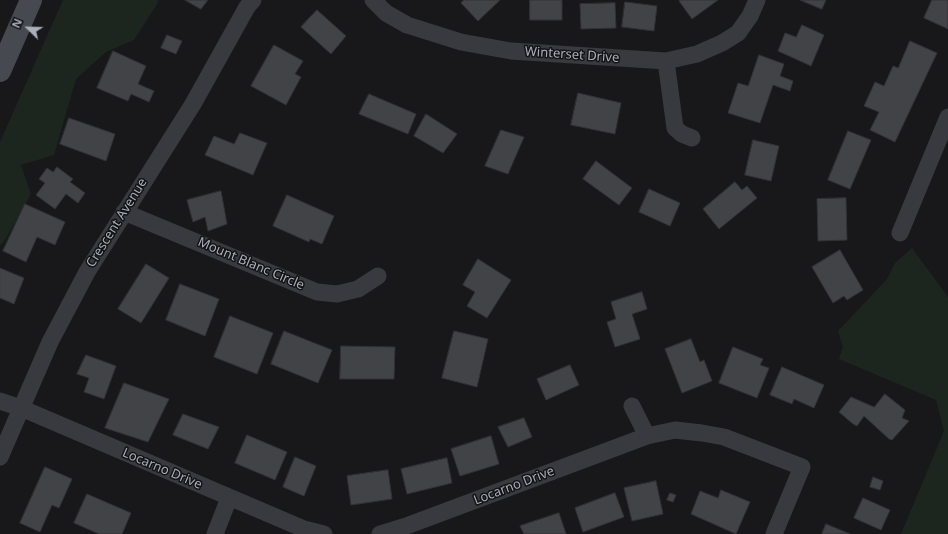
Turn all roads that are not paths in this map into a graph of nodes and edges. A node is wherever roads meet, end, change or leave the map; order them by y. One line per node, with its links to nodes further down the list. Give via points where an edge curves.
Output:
1 (31, 0): 6 (main road)
2 (253, 0): 9 (street, Crescent Avenue, via 193,104)
3 (373, 0): 5 (street, Winterset Drive, via 386,13 407,24 461,42 511,51)
4 (757, 0): 5 (street, Winterset Drive, via 738,33 697,54)
5 (666, 61): 8 (street, via 675,128)
6 (0, 71)
7 (948, 117): 10 (street)
8 (692, 138)
9 (124, 212): 11 (street, Mount Blanc Circle, via 317,292 337,294 358,289); 14 (street, Crescent Avenue, via 72,300)
10 (900, 233)
11 (378, 276)
12 (0, 401): 14 (street, Locarno Drive)
13 (632, 406): 15 (street)
14 (21, 408): 16 (street, Crescent Avenue); 17 (street, Locarno Drive)
15 (647, 436): 20 (street, Locarno Drive); 21 (street, Locarno Drive, via 675,430 724,437 802,467)
16 (0, 457)
17 (229, 498): 18 (street); 19 (street, Locarno Drive, via 304,529)
18 (215, 534)
19 (324, 534)
20 (380, 534)
21 (774, 534)

